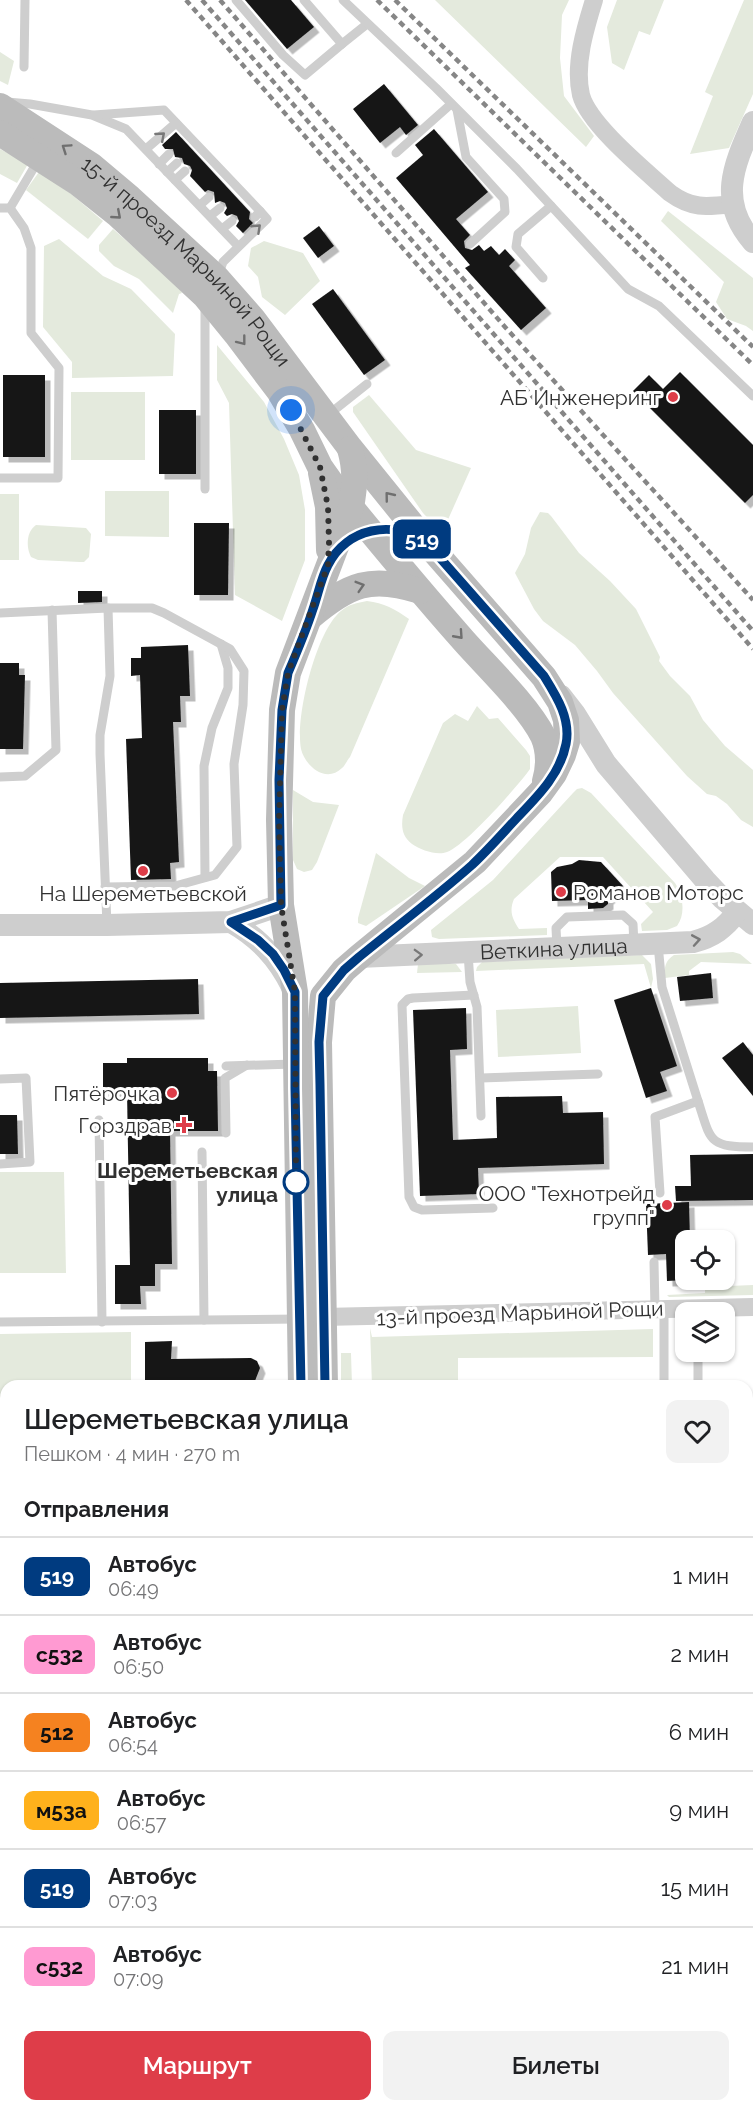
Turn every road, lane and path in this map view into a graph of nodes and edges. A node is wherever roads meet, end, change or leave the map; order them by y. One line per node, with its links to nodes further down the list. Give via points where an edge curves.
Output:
1 (25, 0): 8 (lane)
2 (236, 0): 7 (lane, via 305,75)
3 (304, 0): 7 (lane)
4 (343, 0): 6 (lane)
5 (594, 0): 26 (street, via 579,75 581,96 591,114 682,202 697,207)
6 (367, 24): 7 (lane); 11 (lane)
7 (342, 44)
8 (24, 67)
9 (0, 101): 12 (lane)
10 (0, 106): 39 (main road, 15-й проезд Марьиной Рощи, one-way to 10, via 155,220 92,166)
11 (454, 107): 17 (lane); 28 (lane); 37 (lane, via 466,157 504,199 505,212)
12 (92, 115): 14 (lane, via 164,110); 16 (lane, via 126,129)
13 (753, 122): 26 (street, via 734,169)
14 (176, 123): 16 (lane, one-way to 14); 35 (lane, one-way to 14, via 267,219 237,193)
15 (0, 134): 19 (main road, 15-й проезд Марьиной Рощи)
16 (146, 149): 21 (lane)
17 (396, 153)
18 (170, 154): 21 (lane)
19 (40, 158): 29 (lane); 39 (main road, 15-й проезд Марьиной Рощи, one-way to 39)
20 (177, 162): 23 (lane)
21 (159, 164): 23 (lane)
22 (185, 171): 24 (lane)
23 (167, 172): 24 (lane)
24 (175, 180): 27 (lane)
25 (209, 197): 27 (lane)
26 (733, 204): 36 (street)
27 (200, 205): 31 (lane)
28 (551, 206): 38 (lane, via 518,234 516,247); 41 (lane, via 628,289 659,306)
29 (5, 208): 45 (lane, via 24,228 32,248 31,333 59,368 58,478)
30 (220, 208): 31 (lane)
31 (210, 216): 33 (lane)
32 (232, 221): 33 (lane)
33 (222, 229): 35 (lane)
34 (240, 230): 35 (lane)
35 (235, 242): 39 (lane)
36 (753, 242)
37 (470, 244)
38 (543, 278)
39 (211, 287): 42 (main road, 15-й проезд Марьиной Рощи, via 259,327); 44 (main road, 15-й проезд Марьиной Рощи, one-way to 44, via 236,334 279,391); 46 (lane)
40 (366, 384): 42 (lane)
41 (753, 396)
42 (327, 416): 43 (main road, 15-й проезд Марьиной Рощи)
43 (350, 448): 47 (main road, via 356,484); 49 (main road, 15-й проезд Марьиной Рощи, one-way to 43)
44 (320, 467): 47 (main road, 15-й проезд Марьиной Рощи); 50 (main road, via 329,516)
45 (0, 478)
46 (205, 489)
47 (351, 507): 48 (main road, 15-й проезд Марьиной Рощи); 50 (main road)
48 (371, 530): 49 (main road, via 401,530); 50 (main road, via 356,535 341,547); 51 (main road, 15-й проезд Марьиной Рощи)
49 (426, 542): 57 (main road, 15-й проезд Марьиной Рощи)
50 (328, 565): 55 (main road)
51 (420, 591): 55 (main road, one-way to 51, via 348,590 366,584 399,584); 58 (main road, 15-й проезд Марьиной Рощи, one-way to 58)
52 (108, 608): 53 (lane); 56 (lane, via 152,608); 64 (lane, via 110,676 100,754)
53 (52, 610): 54 (lane); 61 (lane, via 56,750 25,776)
54 (0, 613)
55 (310, 616): 65 (main road, via 284,691 279,780)
56 (221, 644): 63 (lane, via 228,668 228,688 212,728 204,766); 63 (lane, via 230,649 244,671 234,764 237,847 215,875)
57 (544, 676): 59 (main road, via 560,702); 60 (street, 15-й проезд Марьиной Рощи, via 575,714)
58 (516, 700): 59 (street, 15-й проезд Марьиной Рощи); 62 (main road, via 543,736 547,749 548,771)
59 (567, 740): 60 (street, 15-й проезд Марьиной Рощи); 62 (main road, via 554,774)
60 (606, 764): 66 (street, Веткина улица, via 705,880)
61 (0, 777)
62 (541, 792): 74 (main road, via 470,866)
63 (205, 877): 64 (lane, via 175,885)
64 (105, 887): 69 (lane)
65 (281, 905): 67 (street); 75 (main road)
66 (745, 918): 70 (street, Веткина улица, one-way to 66, via 708,938)
67 (231, 922): 69 (street); 75 (street, via 273,954)
68 (0, 925): 69 (street)
69 (107, 925)
70 (658, 944): 71 (street, Веткина улица); 83 (lane, via 662,987)
71 (634, 945): 72 (street, Веткина улица); 72 (lane, via 633,924 623,915 589,916 567,917 556,928)
72 (557, 948): 73 (street, Веткина улица)
73 (468, 953): 74 (street, Веткина улица, one-way to 73); 76 (lane)
74 (359, 957): 95 (main road, via 323,996)
75 (295, 992): 77 (main road)
76 (474, 995): 81 (lane); 91 (lane, via 413,998 402,1005 409,1197 414,1207 422,1210)
77 (294, 1064): 78 (lane); 95 (main road)
78 (247, 1065): 79 (lane); 86 (lane, via 225,1078)
79 (226, 1066)
80 (597, 1074): 81 (lane)
81 (481, 1078): 84 (lane)
82 (0, 1079): 89 (lane, via 26,1078 30,1162)
83 (698, 1101): 87 (lane, via 715,1142 727,1147); 90 (lane, via 655,1117)
84 (481, 1116)
85 (99, 1120): 98 (lane)
86 (226, 1132)
87 (753, 1147)
88 (202, 1152): 96 (lane)
89 (0, 1164)
90 (660, 1193)
91 (493, 1208)
92 (654, 1262): 94 (lane)
93 (753, 1307): 94 (street, 13-й проезд Марьиной Рощи)
94 (659, 1309): 95 (street, 13-й проезд Марьиной Рощи); 102 (lane)
95 (311, 1318): 96 (lane); 100 (main road); 101 (main road)
96 (204, 1320): 98 (lane)
97 (0, 1322): 98 (lane)
98 (102, 1322)
99 (698, 1362): 103 (lane)
100 (302, 1380)
101 (324, 1380)
102 (664, 1380)
103 (698, 1380)

